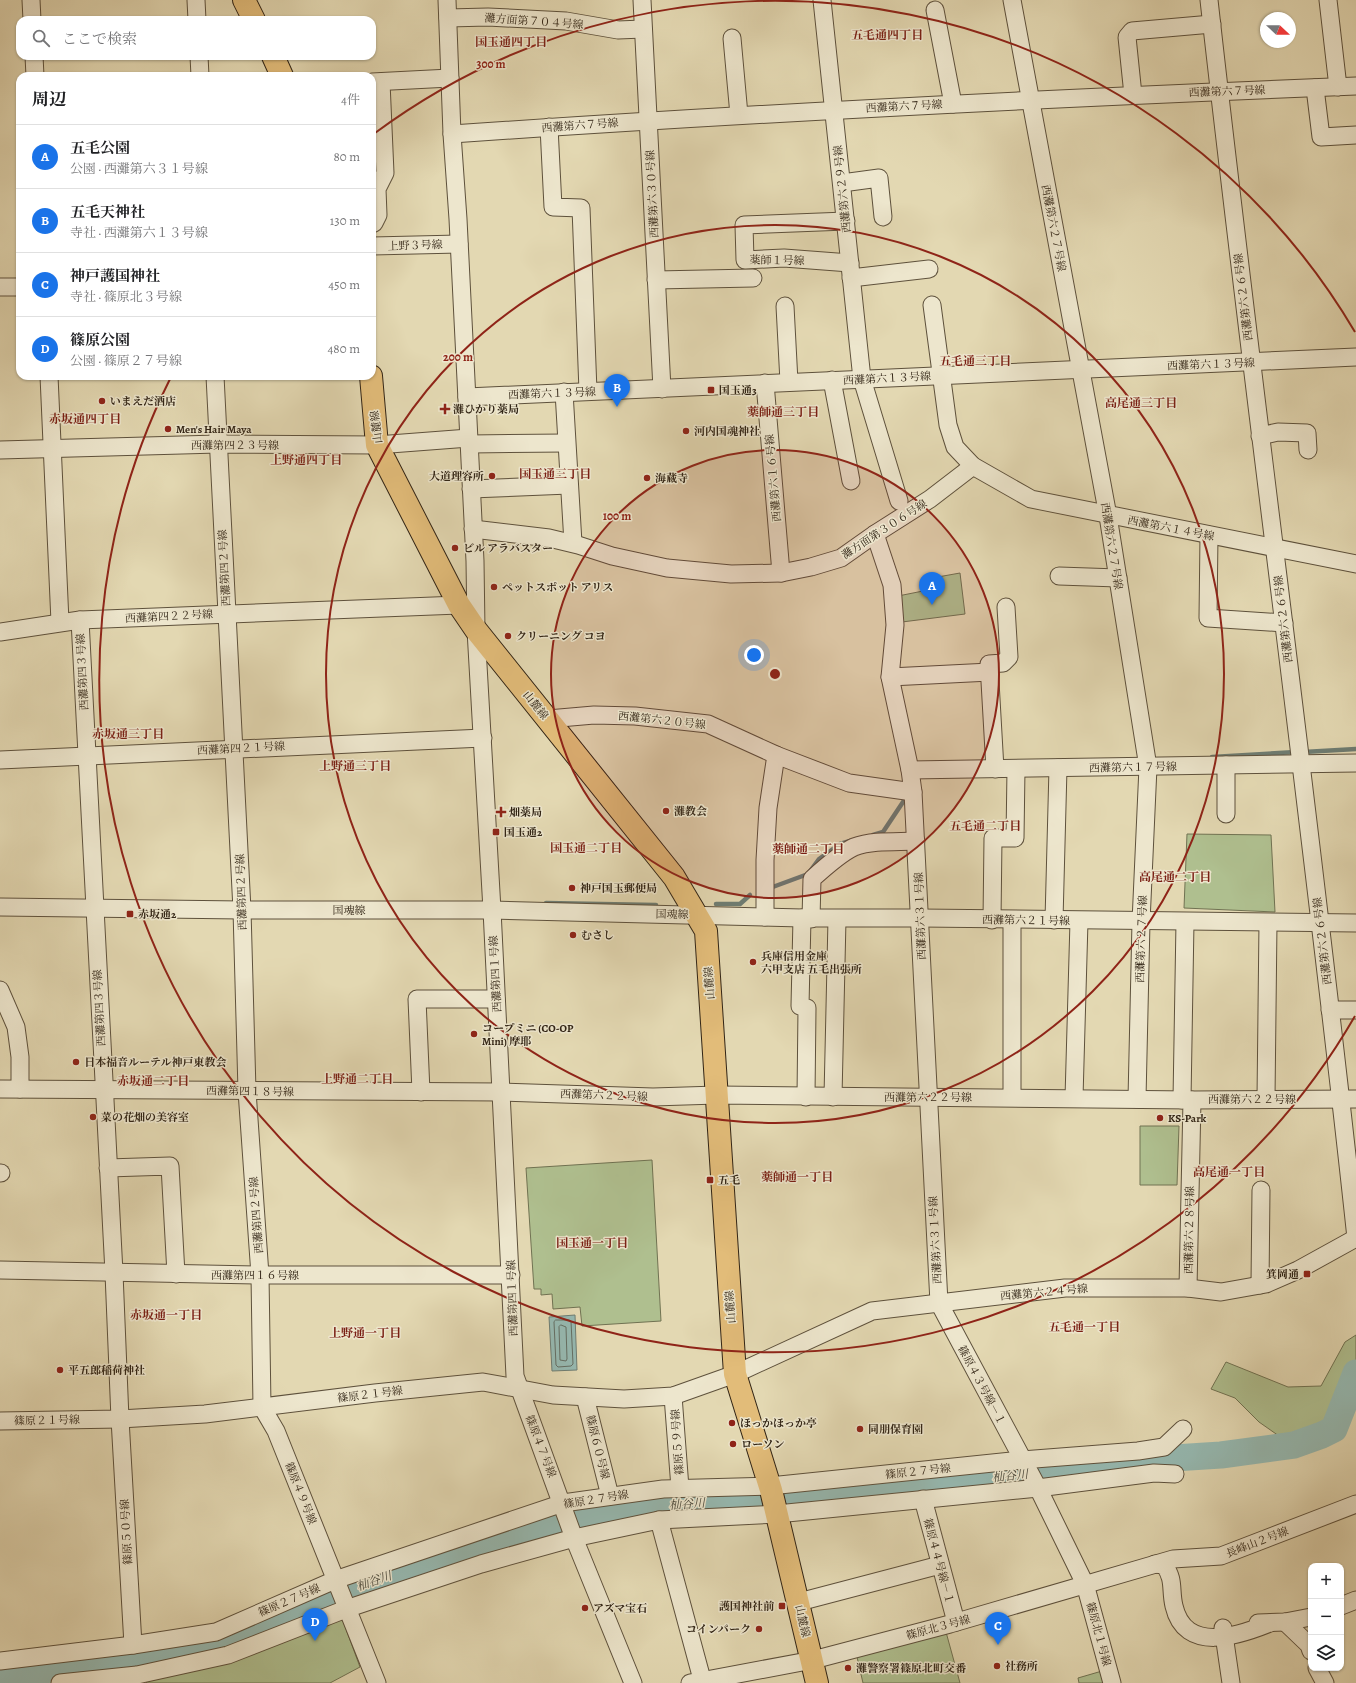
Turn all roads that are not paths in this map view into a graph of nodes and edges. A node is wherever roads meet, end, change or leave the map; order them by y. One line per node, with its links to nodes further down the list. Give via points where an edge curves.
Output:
1 (31, 0): 11 (street)
2 (196, 0): 12 (street)
3 (244, 0): 13 (main road)
4 (447, 0): 14 (street, 西灘第四１号線)
5 (642, 0): 16 (street, 西灘第六３０号線)
6 (822, 0): 33 (street, 西灘第六２９号線)
7 (1012, 0): 31 (street, 西灘第六２７号線)
8 (1209, 0): 15 (street, 西灘第六２６号線)
9 (1328, 0): 27 (street)
10 (935, 10): 32 (street)
11 (32, 16)
12 (197, 16)
13 (252, 16)
14 (448, 18): 16 (street, 灘方面第７０４号線, via 566,21 618,30); 24 (street, 西灘第四１号線)
15 (1212, 24): 29 (street, 西灘第六２６号線); 30 (street, via 1132,31 1128,37)
16 (643, 29): 35 (street, 西灘第六３０号線)
17 (732, 38): 34 (street)
18 (34, 60): 21 (street)
19 (199, 60): 22 (street)
20 (275, 60): 23 (main road)
21 (35, 72)
22 (200, 72)
23 (280, 72)
24 (450, 78): 25 (street); 37 (street, 西灘第四１号線)
25 (376, 82): 41 (street, via 386,173 377,189)
26 (1356, 86): 27 (street, 西灘第六７号線)
27 (1338, 87): 28 (street, 西灘第六７号線)
28 (1315, 88): 29 (street, 西灘第六７号線); 38 (street, via 1321,137)
29 (1219, 92): 30 (street, 西灘第六７号線); 54 (street, 西灘第六２６号線)
30 (1133, 95): 31 (street, 西灘第六７号線)
31 (1029, 100): 32 (street, 西灘第六７号線); 55 (street, 西灘第六２７号線)
32 (953, 104): 33 (street, 西灘第六７号線)
33 (834, 110): 34 (street, 西灘第六７号線); 39 (street, 西灘第六２９号線)
34 (739, 115): 35 (street, 西灘第六７号線)
35 (649, 120): 36 (street, 西灘第六７号線); 48 (street, 西灘第六３０号線)
36 (549, 127): 37 (street, 西灘第六７号線); 65 (street, via 553,207 581,208)
37 (452, 134): 43 (street, 西灘第四１号線)
38 (1356, 135)
39 (842, 183): 40 (street, via 879,178); 42 (street, 西灘第六２９号線)
40 (884, 217)
41 (376, 218)
42 (846, 222): 46 (street, 西灘第六２９号線); 46 (street, 薬師１号線, via 744,225 745,260 784,258)
43 (459, 244): 44 (street, 上野３号線); 67 (street, 西灘第四１号線)
44 (376, 246)
45 (929, 270): 46 (street)
46 (851, 271): 57 (street, 西灘第六２９号線)
47 (753, 278): 48 (street)
48 (656, 280): 64 (street, 西灘第六３０号線)
49 (0, 287): 50 (street)
50 (16, 287)
51 (932, 305): 56 (street, 西灘第六１４号線)
52 (785, 306): 62 (street)
53 (1356, 357): 54 (street, 西灘第六１３号線)
54 (1251, 363): 55 (street, 西灘第六１３号線); 68 (street, 西灘第六２６号線)
55 (1080, 368): 56 (street, 西灘第六１３号線); 81 (street, 西灘第六２７号線)
56 (941, 375): 57 (street, 西灘第六１３号線); 76 (street, 西灘第六１４号線, via 948,425 955,447)
57 (862, 379): 61 (street, 西灘第六１３号線); 80 (street, 西灘第六２９号線)
58 (49, 380): 73 (street)
59 (215, 380): 71 (street, 西灘第四２号線)
60 (371, 380): 72 (main road, 山麓線)
61 (832, 380): 62 (street, 西灘第六１３号線); 77 (street)
62 (789, 382): 63 (street, 西灘第六１３号線)
63 (765, 383): 64 (street, 西灘第六１３号線); 88 (street, 西灘第六１６号線)
64 (662, 389): 65 (street, 西灘第六１３号線)
65 (588, 391): 66 (street, 西灘第六１３号線)
66 (564, 392): 67 (street, 西灘第六１３号線); 70 (street)
67 (467, 397): 69 (street, 西灘第四１号線)
68 (1260, 436): 75 (street, via 1278,432 1307,433); 86 (street, 西灘第六２６号線)
69 (469, 441): 70 (street, 西灘第四２３号線); 72 (street, 西灘第四２３号線); 79 (street, 西灘第四１号線)
70 (566, 442): 78 (street)
71 (218, 444): 72 (street, 西灘第四２３号線); 73 (street, 西灘第四２３号線); 93 (street, 西灘第四２号線)
72 (377, 446): 91 (main road, 山麓線)
73 (52, 448): 74 (street, 西灘第四２３号線); 95 (street)
74 (0, 450)
75 (1308, 450)
76 (973, 466): 81 (street, 西灘第六１４号線, via 1031,500); 83 (street, 灘方面第３０６号線, via 930,500)
77 (852, 481)
78 (569, 485): 79 (street); 85 (street)
79 (471, 489): 82 (street, 西灘第四１号線)
80 (899, 501)
81 (1108, 516): 84 (street, 西灘第六１４号線); 90 (street, 西灘第六２７号線)
82 (473, 529): 85 (street, 灘方面第３０６号線); 97 (street, 西灘第四１号線)
83 (875, 534): 88 (street, 灘方面第３０６号線, via 840,558); 100 (street, 西灘第六３１号線, via 892,585 895,625)
84 (1209, 535): 86 (street, 西灘第六１４号線); 96 (street, via 1208,618)
85 (573, 543): 88 (street, 灘方面第３０６号線, via 612,556 667,568 731,574)
86 (1275, 548): 87 (street, 西灘第六１４号線); 96 (street, 西灘第六２６号線)
87 (1356, 564)
88 (781, 573)
89 (1059, 576): 90 (street)
90 (1118, 578): 110 (street, 西灘第六２７号線)
91 (460, 605): 93 (street, 西灘第四２２号線); 97 (main road, 山麓線)
92 (1006, 607): 99 (street, via 1009,657 1003,663 989,664)
93 (227, 614): 94 (street, 西灘第四２２号線); 103 (street, 西灘第四２号線)
94 (80, 620): 95 (street, 西灘第四２２号線); 105 (street, 西灘第四３号線)
95 (60, 622): 98 (street, 西灘第四２２号線)
96 (1284, 623): 108 (street, 西灘第六２６号線)
97 (476, 630): 101 (main road, 山麓線); 102 (street, 西灘第四１号線)
98 (0, 632)
99 (990, 672): 100 (street); 113 (street)
100 (890, 677): 114 (street, 西灘第六３１号線)
101 (548, 719): 104 (street, 西灘第六２０号線, via 628,715 708,724); 122 (main road, 山麓線, via 674,877)
102 (482, 738): 103 (street, 西灘第四２１号線); 121 (street, 西灘第四１号線)
103 (234, 748): 105 (street, 西灘第四２１号線); 120 (street, 西灘第四２号線)
104 (776, 755): 115 (street, 西灘第六２０号線, via 849,783); 123 (street, via 768,808)
105 (87, 756): 106 (street, 西灘第四２１号線); 119 (street, 西灘第四３号線)
106 (0, 760)
107 (1356, 763): 108 (street, 西灘第六１７号線)
108 (1300, 764): 109 (street, 西灘第六１７号線); 134 (street, 西灘第六２６号線)
109 (1226, 765): 110 (street, 西灘第六１７号線); 116 (street)
110 (1148, 767): 112 (street, 西灘第六１７号線); 131 (street, 西灘第六２７号線)
111 (1016, 768): 112 (street, 西灘第六１７号線); 113 (street, 西灘第六１７号線); 127 (street, via 1015,838 993,838)
112 (1058, 768): 129 (street)
113 (995, 769): 114 (street, 西灘第六１７号線)
114 (910, 770): 115 (street, 西灘第六３１号線)
115 (913, 792): 117 (street, 西灘第六３１号線)
116 (1226, 814)
117 (916, 841): 124 (street, 西灘第六３１号線); 125 (street, via 854,847 832,862 812,879)
118 (0, 907): 119 (street, 国魂線)
119 (94, 908): 120 (street, 国魂線); 142 (street, 西灘第四３号線)
120 (242, 910): 121 (street, 国魂線); 143 (street, 西灘第四２号線)
121 (492, 910): 122 (street, 国魂線); 137 (street, 西灘第四１号線)
122 (697, 915): 123 (street, 西灘第六２１号線); 146 (main road, 山麓線, via 706,931)
123 (765, 917): 125 (street, 西灘第六２１号線)
124 (920, 918): 126 (street, 西灘第六２１号線); 127 (street, 西灘第六２１号線); 147 (street, 西灘第六３１号線)
125 (806, 919): 126 (street, 西灘第六２１号線); 148 (street, via 800,1006 807,1008)
126 (837, 919): 149 (street)
127 (992, 920): 128 (street, 西灘第六２１号線)
128 (1012, 920): 129 (street, 西灘第六２１号線); 150 (street)
129 (1054, 920): 130 (street, 西灘第六２１号線)
130 (1079, 921): 131 (street, 西灘第六２１号線); 151 (street)
131 (1141, 922): 132 (street, 西灘第六２１号線); 152 (street, 西灘第六２７号線)
132 (1185, 922): 133 (street, 西灘第六２１号線); 155 (street, 西灘第六２８号線)
133 (1268, 923): 134 (street, 西灘第六２１号線); 153 (street)
134 (1320, 923): 135 (street, 西灘第六２１号線); 138 (street, 西灘第六２６号線)
135 (1356, 923)
136 (0, 990): 141 (street, via 16,1027 20,1057)
137 (496, 999): 144 (street, via 417,999); 145 (street, 西灘第四１号線)
138 (1330, 1010): 139 (street); 154 (street, 西灘第六２６号線)
139 (1356, 1010)
140 (0, 1089): 141 (street, 西灘第四１８号線)
141 (20, 1089): 142 (street, 西灘第四１８号線)
142 (104, 1089): 143 (street, 西灘第四１８号線); 156 (street, 西灘第四３号線)
143 (247, 1091): 144 (street, 西灘第四１８号線); 162 (street, 西灘第四２号線)
144 (421, 1092): 145 (street, 西灘第四１８号線)
145 (501, 1092): 146 (street, 西灘第六２２号線, via 653,1097); 163 (street, 西灘第四１号線)
146 (717, 1095): 148 (street, 西灘第六２２号線); 167 (main road, 山麓線)
147 (928, 1096): 149 (street, 西灘第六２２号線); 150 (street, 西灘第六２２号線); 166 (street, 西灘第六３１号線)
148 (806, 1097): 149 (street, 西灘第六２２号線)
149 (833, 1097)
150 (1012, 1097): 151 (street, 西灘第六２２号線)
151 (1074, 1098): 152 (street, 西灘第六２２号線)
152 (1137, 1099): 155 (street, 西灘第六２２号線)
153 (1266, 1099): 154 (street, 西灘第六２２号線); 155 (street, 西灘第六２２号線)
154 (1348, 1099): 158 (street, 西灘第六２６号線)
155 (1187, 1100): 165 (street, 西灘第六２８号線)
156 (108, 1168): 160 (street, 西灘第四３号線); 161 (street, via 170,1166)
157 (1261, 1190): 164 (street)
158 (1356, 1238): 164 (street, 西灘第六２４号線, via 1298,1270)
159 (0, 1270): 160 (street, 西灘第四１６号線)
160 (114, 1273): 161 (street, 西灘第四１６号線); 172 (street, 西灘第四３号線)
161 (176, 1274): 162 (street, 西灘第四１６号線)
162 (260, 1275): 163 (street, 西灘第四１６号線); 171 (street, 西灘第四２号線)
163 (511, 1275): 168 (street, 西灘第四１号線, via 515,1376)
164 (1260, 1285): 165 (street, 西灘第六２４号線, via 1221,1292)
165 (1188, 1288): 166 (street, 西灘第六２４号線, via 1065,1288)
166 (938, 1303): 167 (street, 西灘第六２４号線, via 872,1311); 175 (street, 篠原４３号線－１)
167 (735, 1374): 169 (street, 篠原２１号線); 179 (main road, 山麓線)
168 (520, 1390): 170 (street, 篠原２１号線); 171 (street, 篠原２１号線, via 483,1382); 182 (street, 篠原４７号線)
169 (673, 1396): 170 (street, 篠原２１号線, via 624,1399); 178 (street, 篠原５９号線)
170 (585, 1397): 180 (street, 篠原６０号線)
171 (262, 1407): 172 (street, 篠原２１号線); 189 (street, 篠原４９号線, via 276,1431)
172 (120, 1420): 173 (street, 篠原２１号線); 200 (street, 篠原５０号線)
173 (0, 1421)
174 (1183, 1429): 175 (street, 篠原２７号線, via 1164,1447)
175 (1024, 1463): 177 (street, 篠原４３号線－１); 179 (street, 篠原２７号線)
176 (1175, 1474): 177 (street, via 1154,1473)
177 (1036, 1486): 181 (street); 190 (street)
178 (680, 1488): 179 (street, 篠原２７号線); 180 (street, 篠原２７号線)
179 (770, 1488): 184 (main road, 山麓線)
180 (610, 1496): 182 (street, 篠原２７号線)
181 (923, 1500): 184 (street); 188 (street, 篠原４４号線－１)
182 (563, 1503): 186 (street, 篠原４７号線); 189 (street, 篠原２７号線)
183 (1356, 1504): 187 (street, 長峰山２号線, via 1221,1556)
184 (777, 1513): 185 (street); 192 (main road, 山麓線)
185 (659, 1520): 186 (street); 205 (street)
186 (574, 1538): 194 (street, via 482,1564); 208 (street)
187 (1155, 1564): 190 (street, 長峰山２号線); 198 (street, via 1164,1565 1170,1573 1176,1614 1180,1620 1200,1628)
188 (940, 1565): 192 (street); 196 (street, 篠原４４号線－１)
189 (335, 1580): 194 (street, 篠原４９号線); 200 (street, 篠原２７号線, via 216,1632)
190 (1085, 1584): 196 (street, 篠原北３号線); 210 (street, 篠原北１号線)
191 (1356, 1600): 193 (street)
192 (799, 1602): 201 (main road, 山麓線)
193 (1344, 1605)
194 (346, 1609): 204 (street, via 228,1655); 207 (street)
195 (1308, 1617): 197 (street)
196 (956, 1622): 201 (street, 篠原北３号線)
197 (1277, 1622): 198 (street, via 1253,1623); 199 (street)
198 (1224, 1632): 211 (street)
199 (1308, 1644)
200 (133, 1645): 202 (street, 篠原２７号線)
201 (813, 1660): 205 (street, 篠原北３号線); 209 (main road, 山麓線)
202 (0, 1661)
203 (1319, 1671): 212 (street)
204 (137, 1679): 206 (street)
205 (699, 1682)
206 (60, 1683)
207 (376, 1683)
208 (633, 1683)
209 (817, 1683)
210 (1112, 1683)
211 (1231, 1683)
212 (1325, 1683)

